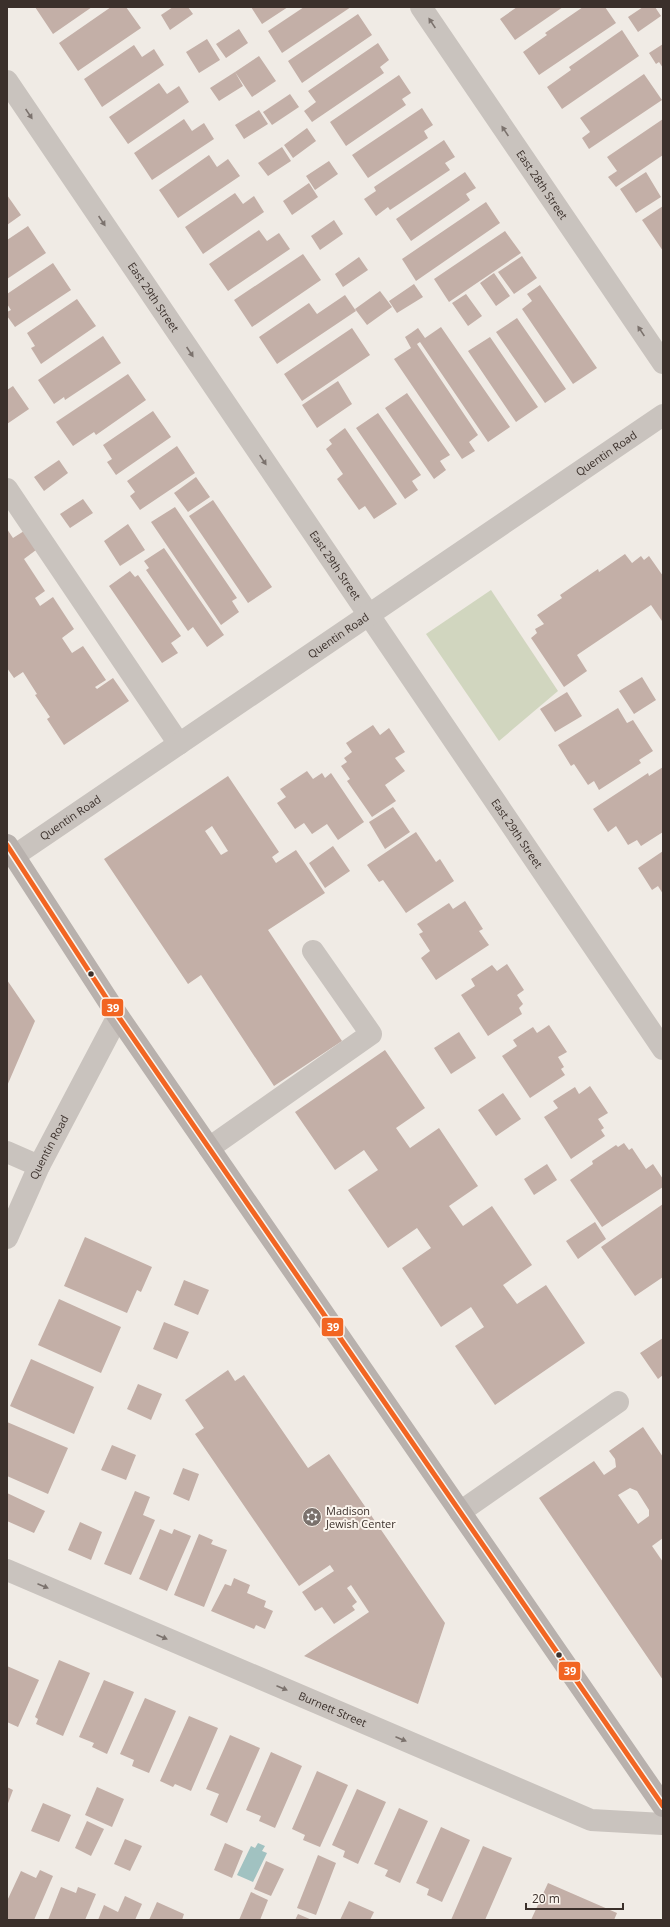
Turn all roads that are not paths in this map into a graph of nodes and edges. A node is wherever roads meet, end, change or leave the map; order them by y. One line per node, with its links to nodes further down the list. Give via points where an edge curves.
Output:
1 (421, 7): 3 (street, East 28th Street, one-way to 1)
2 (7, 81): 6 (street, East 29th Street, one-way to 6)
3 (663, 363)
4 (663, 415): 6 (street, Quentin Road)
5 (7, 489): 7 (street)
6 (369, 615): 7 (street, Quentin Road); 11 (street, East 29th Street)
7 (179, 744): 8 (street, Quentin Road)
8 (10, 850): 10 (main road)
9 (313, 951): 12 (street, via 371,1034)
10 (118, 1016): 12 (main road); 14 (street, Quentin Road)
11 (663, 1049)
12 (209, 1148): 17 (main road)
13 (7, 1152): 14 (street)
14 (39, 1166): 15 (street, Quentin Road)
15 (7, 1238)
16 (618, 1402): 17 (street)
17 (460, 1512): 19 (main road)
18 (7, 1570): 20 (street, Burnett Street, one-way to 20, via 591,1820)
19 (663, 1806)
20 (663, 1824)

